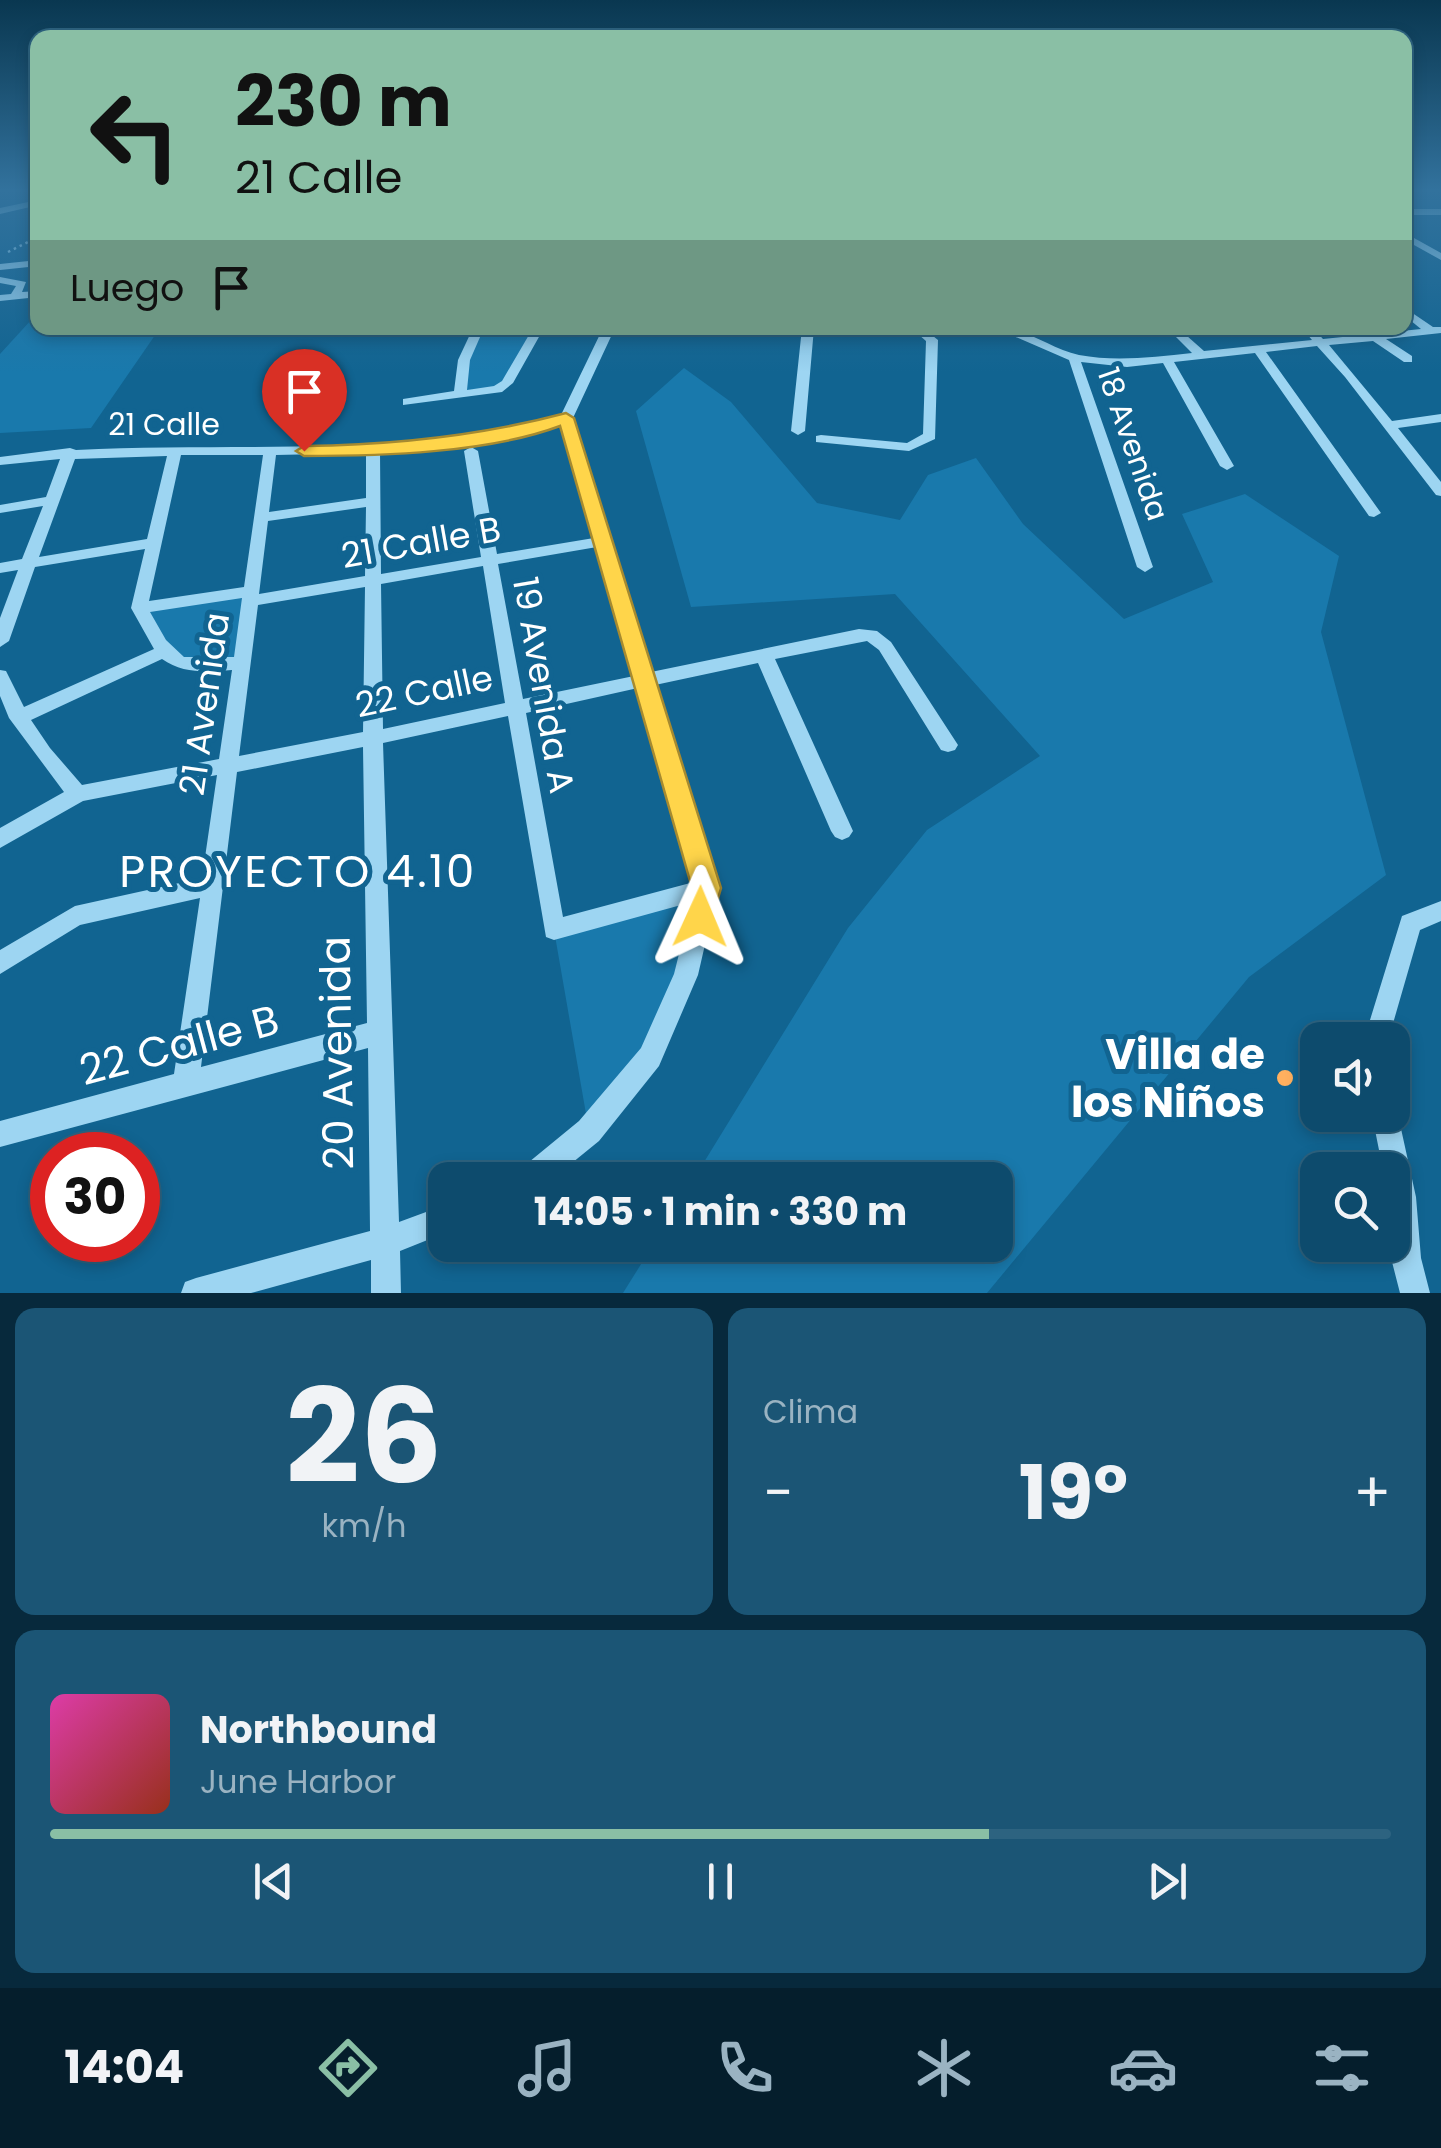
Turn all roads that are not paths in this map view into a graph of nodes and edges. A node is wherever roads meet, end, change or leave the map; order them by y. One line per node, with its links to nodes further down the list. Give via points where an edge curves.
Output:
1 (30, 264): 2 (street)
2 (0, 268)
3 (0, 280): 5 (street, via 22,284)
4 (30, 295): 5 (street)
5 (15, 296): 6 (street)
6 (0, 298)
7 (1412, 315): 8 (street)
8 (1436, 330)
9 (474, 335): 25 (street, via 459,376)
10 (534, 335): 25 (street, via 507,383)
11 (607, 335): 27 (street)
12 (807, 335): 30 (street)
13 (926, 335): 31 (street, via 932,340 930,436 909,447)
14 (1018, 335): 22 (street, 18 Avenida)
15 (1180, 335): 21 (street)
16 (1314, 335): 19 (street)
17 (1392, 335): 18 (street)
18 (1374, 337): 19 (street); 24 (street)
19 (1324, 343): 20 (street); 29 (street)
20 (1260, 350): 21 (street); 43 (street)
21 (1202, 356): 23 (street)
22 (1074, 358): 23 (street); 49 (street, 18 Avenida)
23 (1167, 359): 38 (street)
24 (1408, 359)
25 (462, 395): 26 (street)
26 (408, 402)
27 (566, 418): 33 (street, 21 Calle, via 510,433); 45 (street)
28 (1441, 418): 29 (street)
29 (1388, 424): 39 (street)
30 (798, 432)
31 (820, 439)
32 (176, 450): 34 (street, 21 Calle); 36 (street, 21 Calle); 46 (street)
33 (373, 450): 34 (street, 21 Calle); 41 (street, 20 Avenida)
34 (270, 451): 44 (street, 21 Avenida)
35 (471, 451): 47 (street, 19 Avenida A)
36 (70, 452): 37 (street, 21 Calle); 40 (street)
37 (0, 461)
38 (1227, 466)
39 (1441, 492)
40 (52, 500): 42 (street); 48 (street)
41 (372, 502): 44 (street); 51 (street, 20 Avenida)
42 (0, 509)
43 (1374, 513)
44 (261, 518): 52 (street, 21 Avenida)
45 (602, 541): 47 (street, 21 Calle B); 59 (street)
46 (154, 542): 48 (street); 53 (street)
47 (490, 561): 51 (street, 21 Calle B); 60 (street, 19 Avenida A)
48 (29, 564): 50 (street); 54 (street)
49 (1146, 567)
50 (0, 568)
51 (374, 581): 52 (street, 21 Calle B); 62 (street, 20 Avenida)
52 (251, 596): 53 (street); 57 (street, 21 Avenida)
53 (139, 608): 55 (street)
54 (0, 641)
55 (162, 652): 57 (street, via 186,667); 61 (street)
56 (764, 655): 59 (street, 22 Calle); 63 (street, 22 Calle, via 872,635); 66 (street)
57 (243, 663): 64 (street, 21 Avenida)
58 (0, 676): 61 (street)
59 (644, 679): 60 (street, 22 Calle); 69 (street)
60 (515, 708): 62 (street, 22 Calle); 69 (street, 19 Avenida A, via 554,930)
61 (18, 718): 65 (street)
62 (374, 738): 64 (street, 22 Calle); 73 (street, 20 Avenida)
63 (948, 745)
64 (228, 766): 65 (street, 22 Calle); 68 (street, 21 Avenida)
65 (78, 794): 67 (street, 22 Calle)
66 (842, 830)
67 (0, 839)
68 (213, 885): 71 (street, via 75,916); 74 (street, 21 Avenida)
69 (707, 888): 77 (street, via 686,975 650,1057 589,1131)
70 (1441, 912): 72 (street, via 1410,924)
71 (0, 963)
72 (1384, 1022)
73 (378, 1033): 74 (street, 22 Calle B); 79 (street, 20 Avenida)
74 (186, 1084): 76 (street, 22 Calle B)
75 (1389, 1132): 82 (street)
76 (0, 1134)
77 (552, 1162)
78 (428, 1226): 79 (street)
79 (385, 1242): 80 (street); 81 (street, 20 Avenida)
80 (196, 1293)
81 (386, 1293)
82 (1416, 1293)

